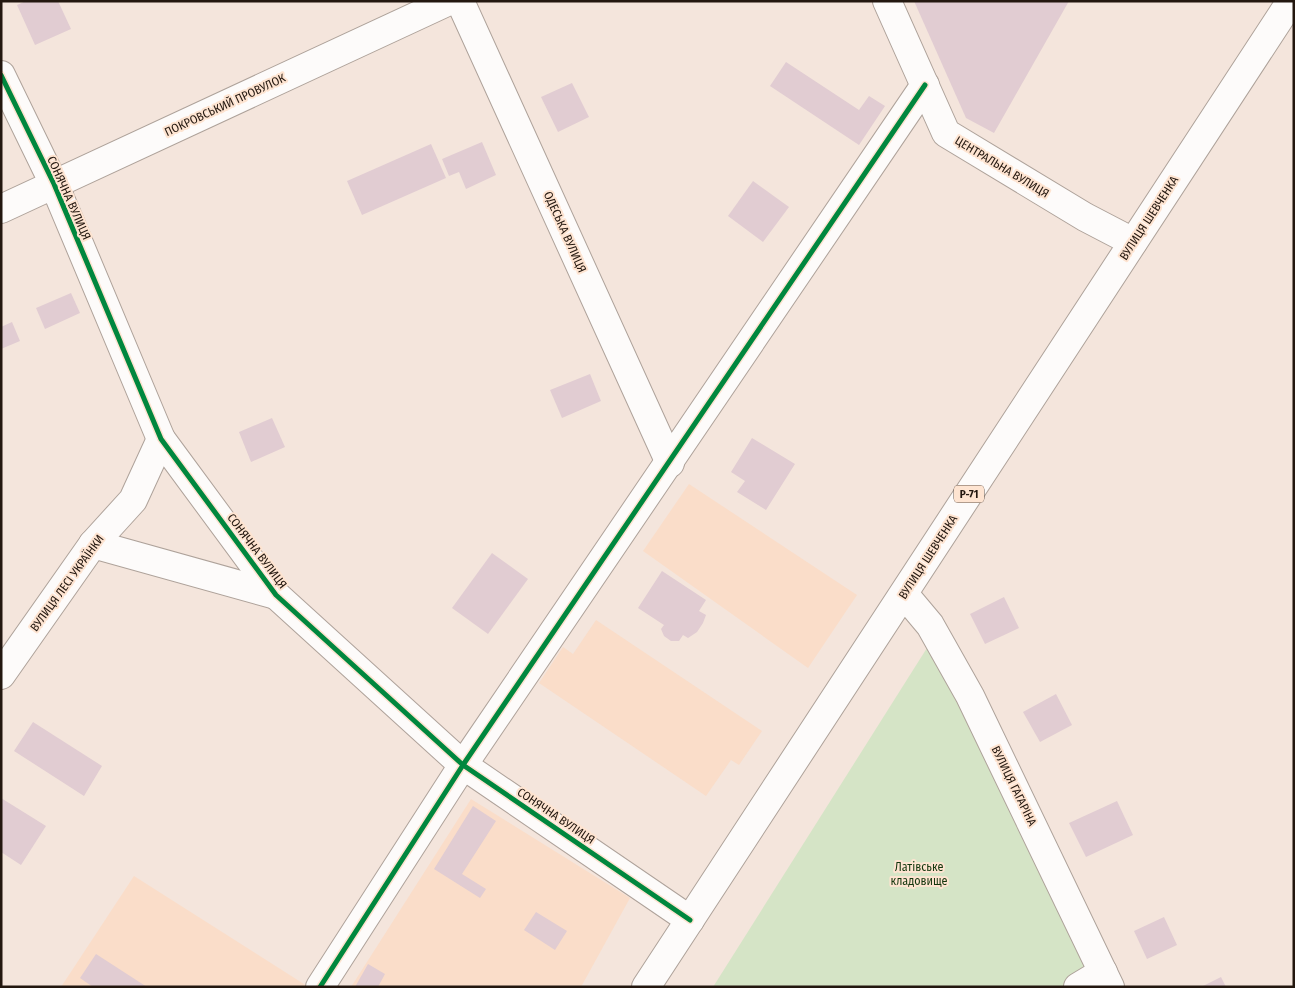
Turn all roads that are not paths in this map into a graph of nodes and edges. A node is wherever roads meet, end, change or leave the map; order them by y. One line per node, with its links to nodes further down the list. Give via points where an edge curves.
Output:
1 (449, 1): 7 (street, ПОКРОВСЬКИЙ ПРОВУЛОК)
2 (460, 1): 11 (street, ОДЕСЬКА ВУЛИЦЯ)
3 (887, 1): 6 (street, ЦЕНТРАЛЬНА ВУЛИЦЯ)
4 (1291, 4): 9 (street, ВУЛИЦЯ ШЕВЧЕНКА / Р-71)
5 (1, 75): 7 (street, СОНЯЧНА ВУЛИЦЯ)
6 (925, 85): 9 (street, ЦЕНТРАЛЬНА ВУЛИЦЯ, via 946,133 1085,217); 11 (street)
7 (54, 184): 8 (street, ПОКРОВСЬКИЙ ПРОВУЛОК); 10 (street, СОНЯЧНА ВУЛИЦЯ)
8 (1, 209)
9 (1133, 242): 13 (street, ВУЛИЦЯ ШЕВЧЕНКА / Р-71)
10 (161, 439): 12 (street, ВУЛИЦЯ ЛЕСІ УКРАЇНКИ, via 134,500); 14 (street, СОНЯЧНА ВУЛИЦЯ)
11 (670, 463): 16 (street)
12 (93, 544): 14 (street); 15 (street, ВУЛИЦЯ ЛЕСІ УКРАЇНКИ)
13 (904, 594): 17 (street, ВУЛИЦЯ ШЕВЧЕНКА / Р-71); 18 (street, ВУЛИЦЯ ГАГАРІНА, via 930,625 970,696)
14 (276, 595): 16 (street, СОНЯЧНА ВУЛИЦЯ)
15 (1, 675)
16 (463, 766): 17 (street, СОНЯЧНА ВУЛИЦЯ); 19 (street)
17 (690, 920): 20 (street, ВУЛИЦЯ ШЕВЧЕНКА / Р-71)
18 (1107, 979): 21 (street)
19 (320, 987)
20 (646, 987)
21 (1078, 987)

